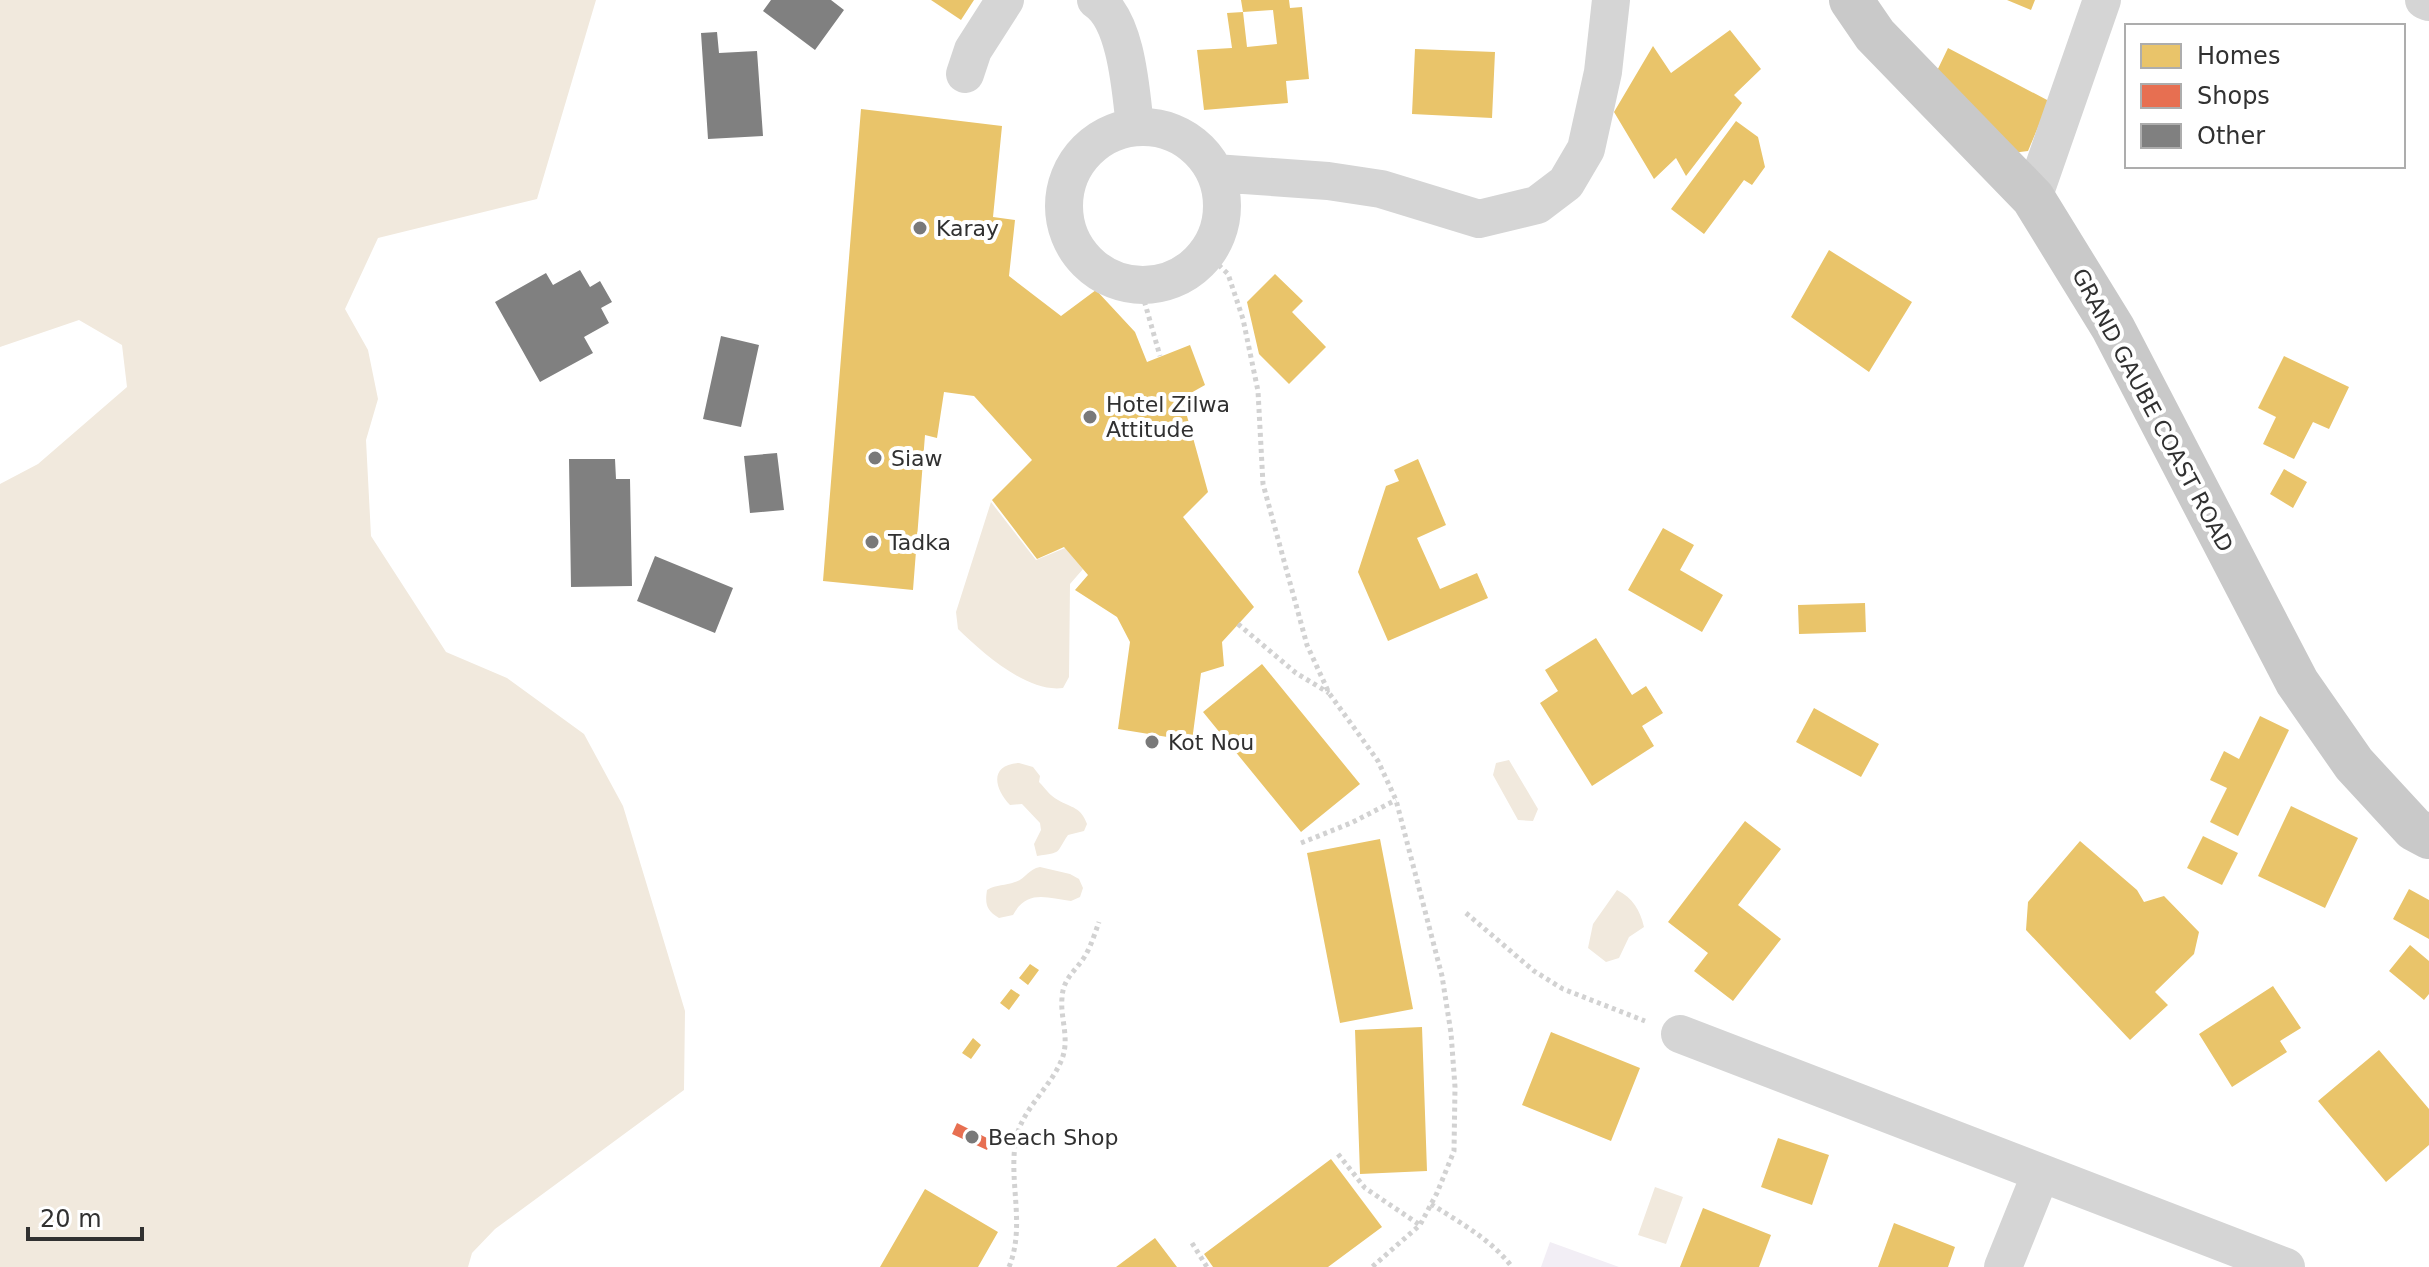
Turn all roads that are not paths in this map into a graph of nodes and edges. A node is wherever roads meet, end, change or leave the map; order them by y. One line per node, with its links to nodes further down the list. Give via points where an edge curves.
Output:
1 (1005, 0): 6 (street, via 973,50)
2 (1096, 0): 7 (street, via 1119,35)
3 (1611, 0): 8 (street, via 1603,72 1586,149 1566,183 1537,205 1479,219 1381,189)
4 (1851, 0): 9 (main road, GRAND GAUBE COAST ROAD, via 1875,35)
5 (2102, 0): 9 (street)
6 (965, 74)
7 (1135, 127): 8 (street, via 1159,128 1182,137); 8 (street, via 1110,134 1088,149 1072,170 1064,195 1065,222 1075,247 1114,281 1165,283 1188,272 1207,254 1222,215)
8 (1215, 173)
9 (2033, 198): 10 (main road, GRAND GAUBE COAST ROAD, via 2113,328 2297,682 2354,764 2414,829)
10 (2429, 837)
11 (1680, 1034): 12 (street)
12 (2041, 1173): 13 (street); 14 (street)
13 (2003, 1267)
14 (2286, 1267)

